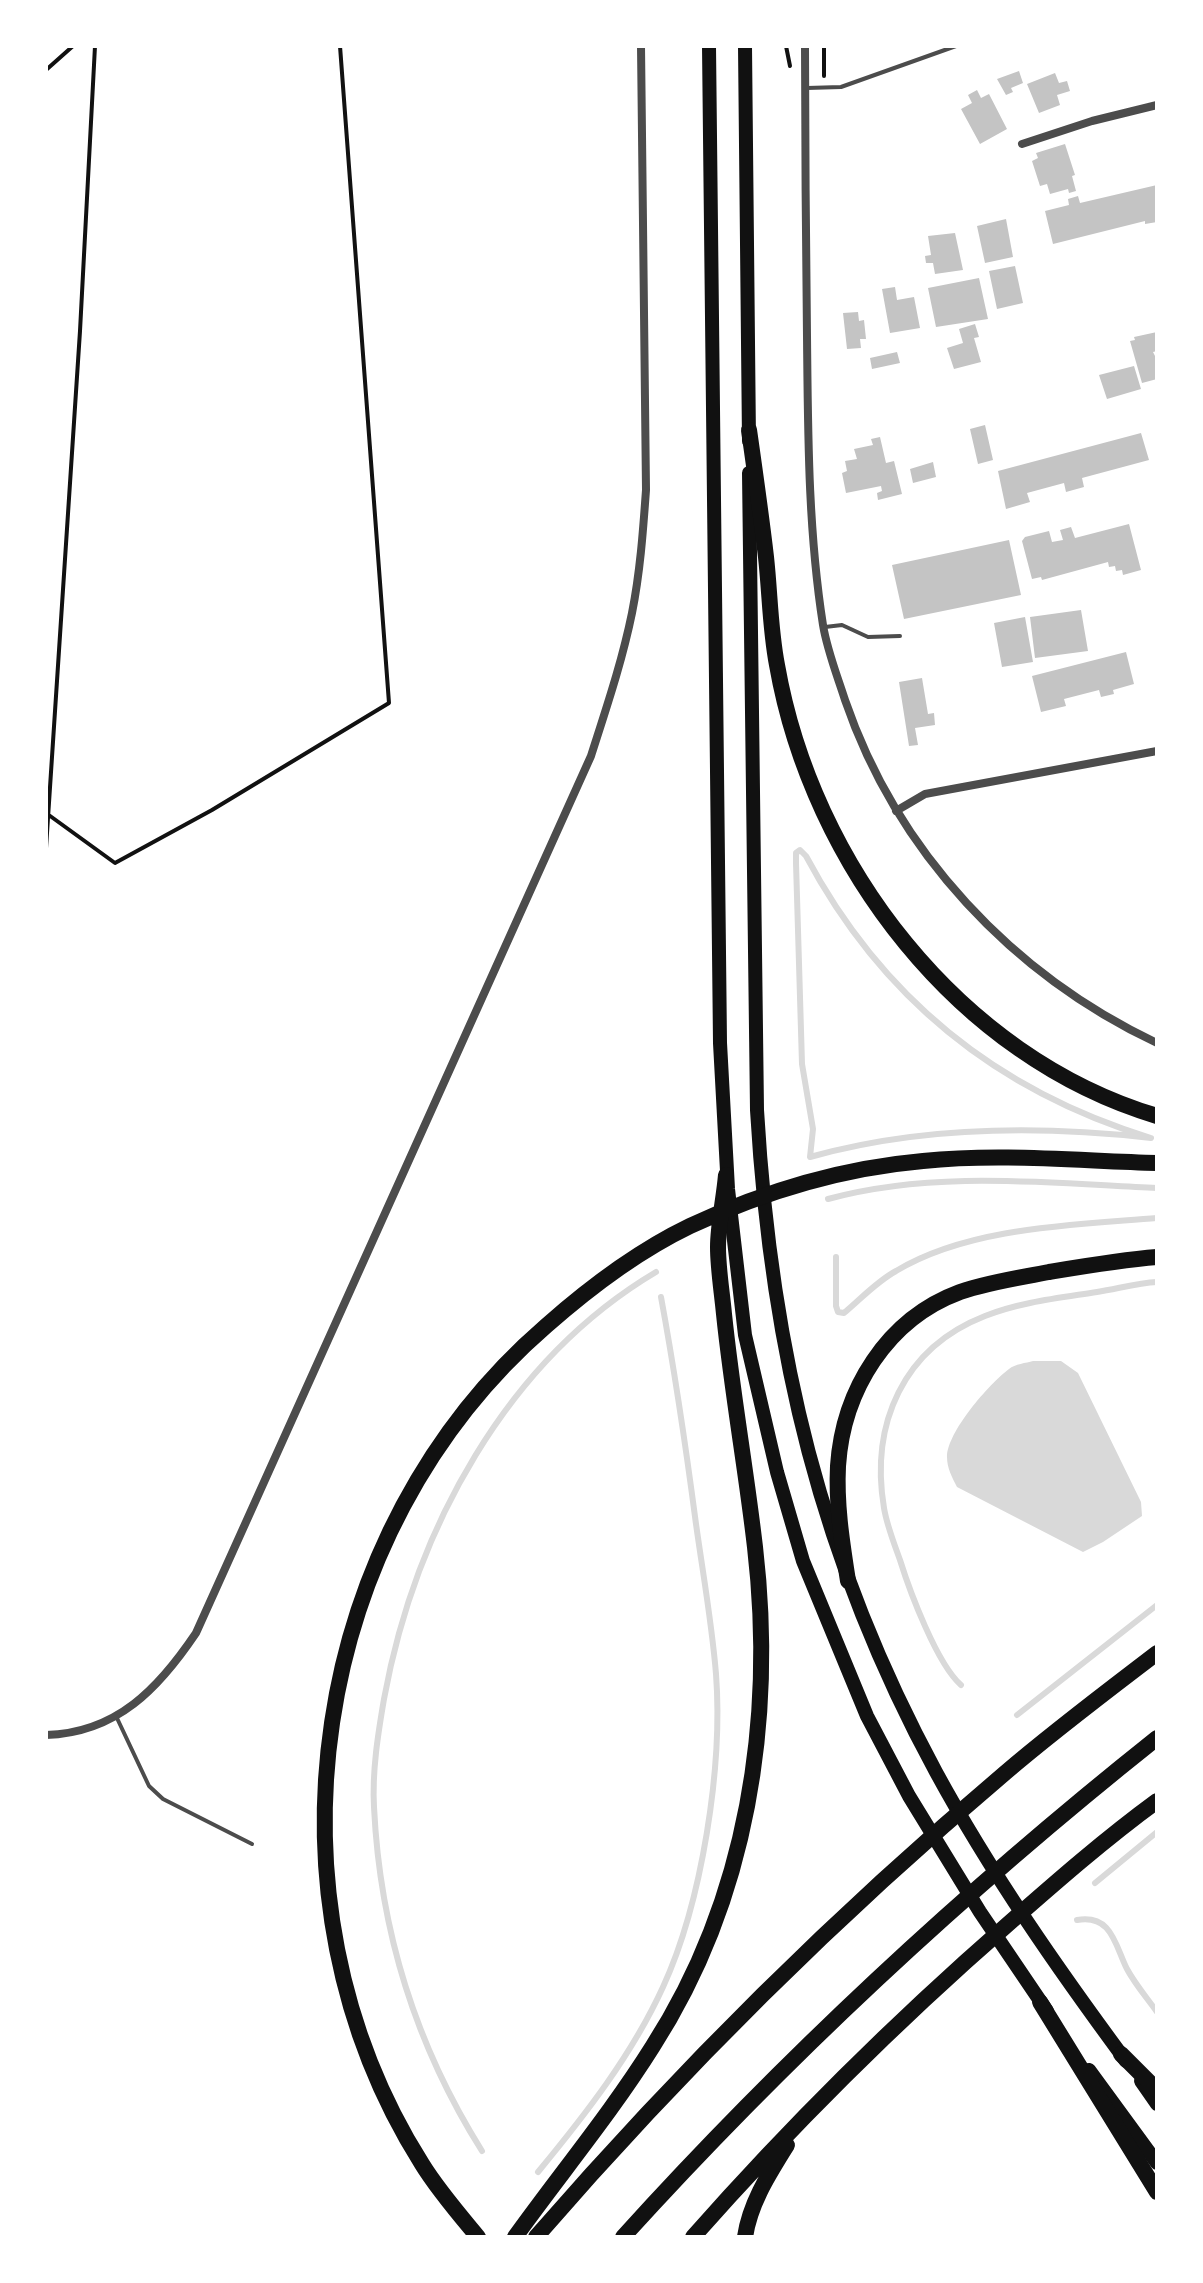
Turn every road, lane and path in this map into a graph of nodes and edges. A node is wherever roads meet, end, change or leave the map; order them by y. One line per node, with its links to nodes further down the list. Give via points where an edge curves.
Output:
1 (73, 46): 10 (path)
2 (95, 46): 20 (path)
3 (340, 46): 20 (path, via 389,703 115,863)
4 (641, 46): 30 (street, via 646,490 641,556 616,678 591,756 196,1633 154,1688)
5 (709, 46): 25 (main road)
6 (745, 46): 15 (main road)
7 (805, 46): 11 (street)
8 (824, 46): 12 (path)
9 (956, 46): 12 (lane, via 841,87)
10 (46, 70)
11 (805, 88): 12 (lane); 16 (street, via 808,496)
12 (822, 88)
13 (1157, 105): 14 (street)
14 (1022, 144)
15 (749, 430): 23 (highway, via 777,666 793,733 842,851 876,906 954,995 1033,1057 1084,1087); 28 (main road, via 761,1173 780,1330 796,1407)
16 (823, 627): 17 (lane, via 842,625 868,637); 19 (street, via 852,721)
17 (900, 636)
18 (1157, 751): 19 (street, via 925,794)
19 (896, 811): 22 (street, via 976,914 1030,965 1078,1000)
20 (47, 814): 21 (path)
21 (46, 848)
22 (1157, 1043)
23 (1157, 1116)
24 (1157, 1163): 42 (highway, via 924,1160 858,1170 746,1203 688,1227 574,1301 521,1347 444,1440 393,1524 342,1662 325,1776 325,1832 332,1919 366,2049 421,2163)
25 (726, 1185): 26 (highway)
26 (725, 1245): 35 (main road, via 756,1391 798,1546 867,1716 939,1849); 43 (highway, via 727,1340 755,1548 762,1658 751,1791 734,1864 678,2004 603,2120)
27 (1157, 1257): 28 (highway, via 992,1282 958,1293 925,1311 884,1346 860,1381 844,1426 838,1465)
28 (848, 1581): 36 (main road, via 898,1697 970,1831)
29 (1157, 1653): 44 (highway, via 1005,1772 834,1926 649,2110)
30 (116, 1716): 31 (street, via 71,1733); 34 (lane, via 149,1786 163,1799)
31 (46, 1735)
32 (1157, 1738): 45 (highway, via 1046,1826 876,1980 766,2086)
33 (1157, 1801): 39 (highway, via 969,1958)
34 (252, 1844)
35 (1040, 2002): 40 (main road); 41 (highway)
36 (1121, 2054): 37 (highway); 38 (main road)
37 (1157, 2090)
38 (1157, 2104)
39 (806, 2114): 46 (highway); 47 (highway, via 766,2178)
40 (1157, 2163)
41 (1157, 2192)
42 (478, 2237)
43 (515, 2237)
44 (536, 2237)
45 (623, 2237)
46 (693, 2237)
47 (745, 2237)

